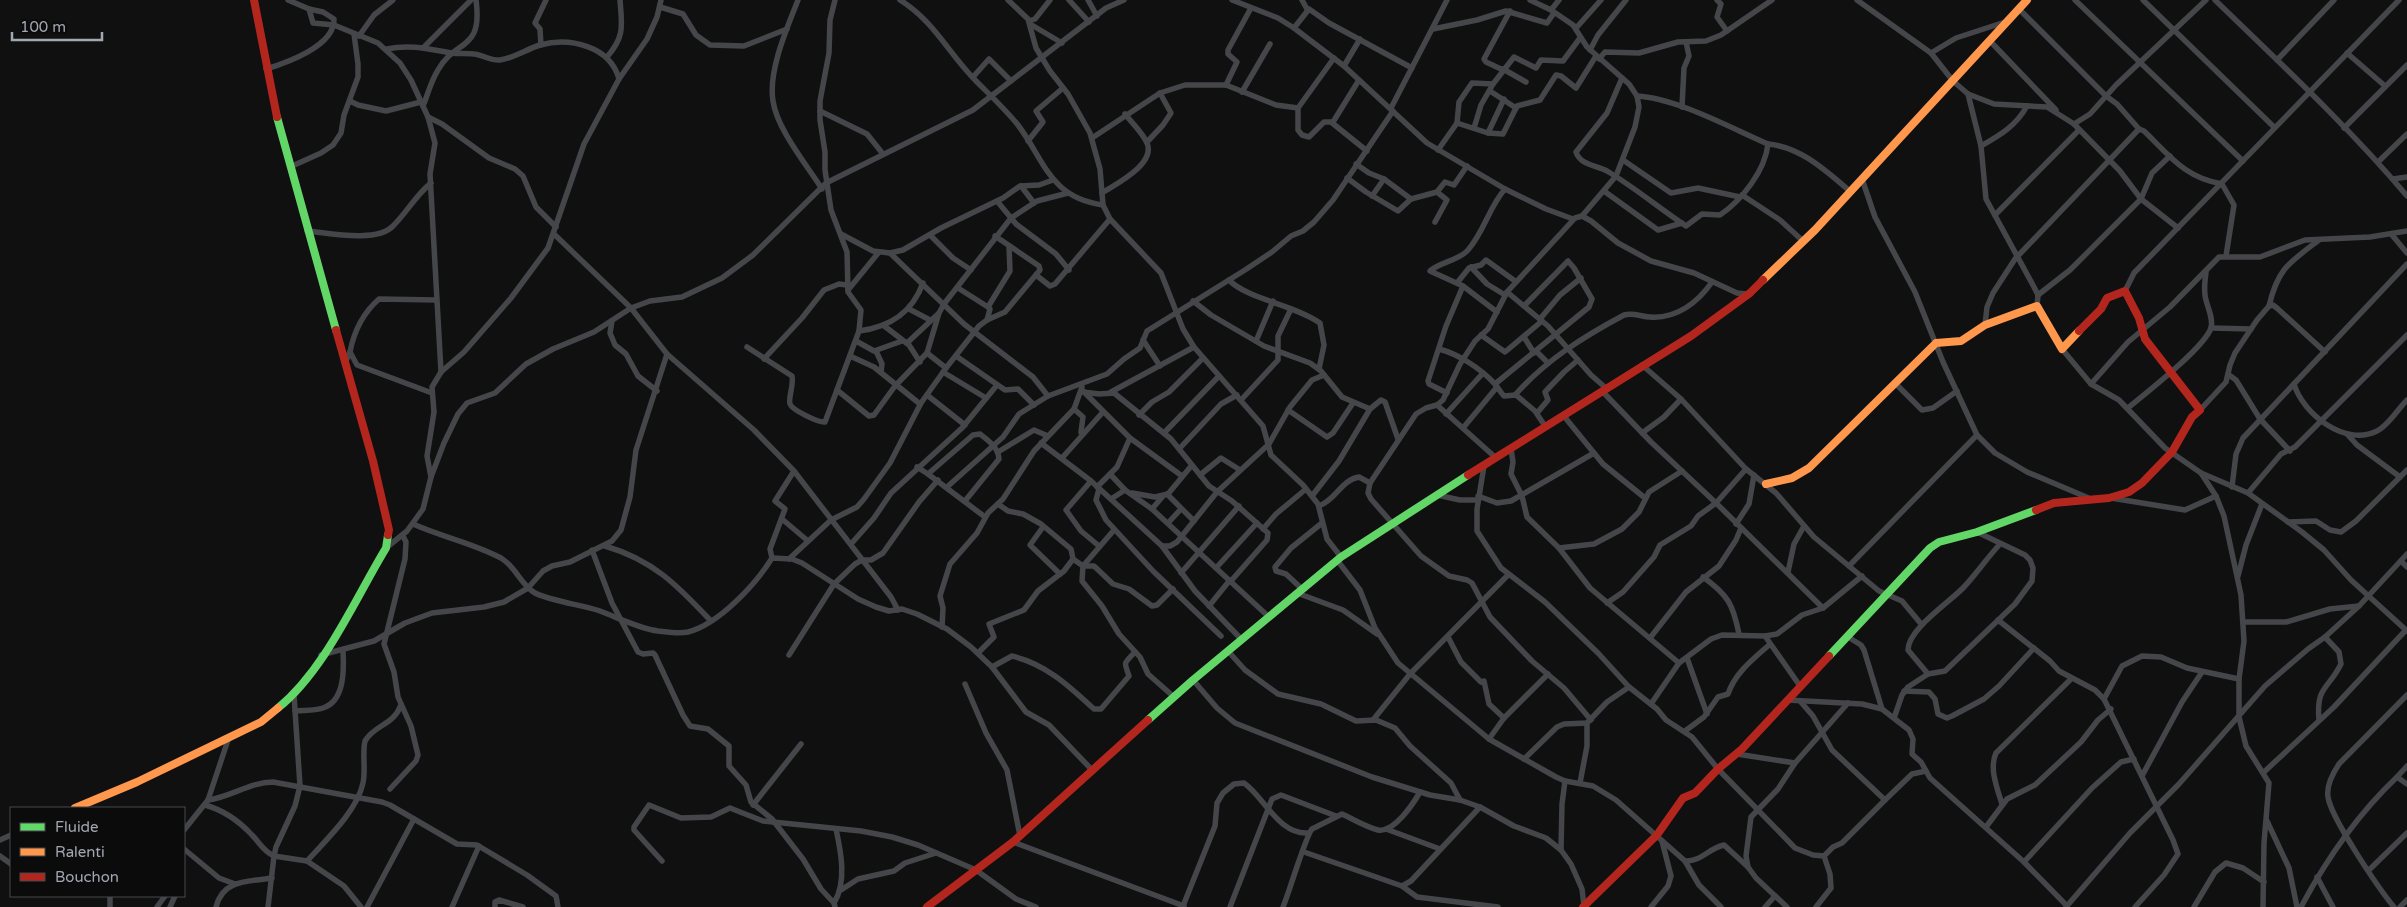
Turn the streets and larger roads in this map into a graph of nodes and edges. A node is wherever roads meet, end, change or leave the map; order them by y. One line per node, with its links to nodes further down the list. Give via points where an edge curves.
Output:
1 (254, 0): 74 (street)
2 (288, 0): 37 (street)
3 (393, 0): 51 (street)
4 (471, 0): 59 (street)
5 (476, 0): 64 (street, via 478,16 473,34 463,47)
6 (546, 0): 58 (street, via 535,23 540,29)
7 (620, 0): 65 (street, via 621,38)
8 (798, 0): 47 (street)
9 (835, 0): 103 (street, via 831,10 830,53)
10 (900, 0): 76 (street, via 917,11)
11 (1008, 0): 43 (street)
12 (1050, 0): 43 (street)
13 (1070, 0): 42 (street)
14 (1088, 0): 40 (street)
15 (1124, 0): 40 (street)
16 (1232, 0): 34 (street)
17 (1302, 0): 35 (street)
18 (1447, 0): 48 (street)
19 (1530, 0): 39 (street)
20 (1559, 0): 39 (street)
21 (1601, 0): 45 (street, via 1577,27)
22 (1626, 0): 61 (street)
23 (1717, 0): 50 (street, via 1721,4 1717,18)
24 (1770, 0): 50 (street)
25 (1857, 0): 62 (street)
26 (2027, 0): 36 (street)
27 (2075, 0): 70 (street)
28 (2143, 0): 49 (street)
29 (2206, 0): 49 (street)
30 (2214, 0): 69 (street)
31 (2334, 0): 69 (street)
32 (2399, 0): 63 (street)
33 (660, 3): 47 (street, via 683,14 696,35 710,45 744,46); 78 (street, via 647,39)
34 (1251, 8): 46 (street); 84 (street, via 1228,50 1237,62)
35 (1307, 9): 46 (street); 53 (street)
36 (2019, 9): 41 (street); 94 (street)
37 (309, 10): 44 (street, via 330,16); 44 (street, via 314,23)
38 (1510, 11): 39 (street, via 1546,22); 48 (street); 75 (street, via 1484,59)
39 (1552, 12): 45 (street)
40 (1097, 16): 42 (street)
41 (2007, 21): 54 (street); 62 (street, via 1956,38)
42 (1089, 22): 56 (street)
43 (1030, 23): 56 (street); 66 (street, via 1034,45)
44 (334, 25): 51 (street); 74 (street, via 315,47 289,62)
45 (1573, 25): 52 (street)
46 (1294, 28): 67 (street)
47 (786, 29): 144 (street, via 772,100 791,140)
48 (1433, 29): 73 (street)
49 (2174, 30): 70 (street); 111 (street)
50 (1727, 31): 55 (street, via 1706,41)
51 (357, 35): 60 (street); 96 (street, via 358,77)
52 (1580, 38): 61 (street); 75 (street, via 1563,62 1541,60 1536,68 1514,57)
53 (1360, 39): 72 (street); 73 (street)
54 (1990, 41): 80 (street); 104 (street)
55 (1686, 42): 68 (street, via 1639,53 1605,52); 99 (street, via 1689,56 1684,68)
56 (1062, 43): 66 (street)
57 (1270, 44): 89 (street)
58 (541, 45): 64 (street, via 500,60 477,54); 65 (street, via 571,43 591,48)
59 (423, 48): 60 (street, via 404,45); 64 (street)
60 (387, 49): 97 (street, via 411,80)
61 (1590, 50): 68 (street)
62 (1931, 52): 80 (street)
63 (2347, 52): 85 (street); 88 (street)
64 (453, 53): 97 (street, via 438,70)
65 (607, 57): 78 (street)
66 (1043, 58): 81 (street); 86 (street)
67 (1334, 58): 72 (street); 100 (street)
68 (1597, 58): 77 (street); 101 (street, via 1576,88 1561,76 1556,76 1540,100)
69 (2277, 60): 88 (street)
70 (2141, 62): 94 (street); 128 (street)
71 (2407, 65): 85 (street)
72 (1344, 66): 79 (street)
73 (1412, 68): 102 (street)
74 (266, 69): 132 (street)
75 (1503, 69): 82 (street); 83 (street)
76 (973, 77): 81 (street, via 989,59); 92 (street)
77 (1622, 78): 93 (street); 133 (street, via 1607,113 1576,152 1582,162 1594,164)
78 (619, 79): 166 (street, via 584,144)
79 (1359, 80): 102 (street); 107 (street)
80 (1953, 81): 91 (street); 137 (street)
81 (1011, 82): 92 (street)
82 (1526, 82)
83 (1493, 84): 87 (street); 108 (street, via 1472,83 1459,102)
84 (1226, 85): 89 (street); 90 (street, via 1184,85)
85 (2385, 86): 112 (street)
86 (1063, 88): 117 (street); 118 (street, via 1036,111 1042,122)
87 (1490, 91): 95 (street); 110 (street, via 1481,105)
88 (2309, 91): 111 (street); 112 (street)
89 (1242, 92): 100 (street, via 1276,105)
90 (1160, 93): 105 (street); 119 (street, via 1171,113)
91 (1968, 94): 98 (street, via 1994,104); 121 (street)
92 (993, 96): 118 (street); 124 (street, via 974,110)
93 (1637, 96): 99 (street); 126 (street, via 1639,107 1635,127)
94 (2106, 96): 109 (street, via 2090,114); 113 (street)
95 (1504, 99): 101 (street); 115 (street)
96 (350, 101): 97 (street, via 386,111); 132 (street, via 338,140 321,154)
97 (422, 104): 106 (street)
98 (2027, 106): 104 (street, via 2047,107); 121 (street, via 2010,129)
99 (1682, 107): 120 (street)
100 (1298, 108): 107 (street, via 1298,130 1306,137 1314,134 1324,122)
101 (1516, 108): 115 (street, via 1503,134)
102 (1392, 109): 122 (street, via 1416,135); 123 (street)
103 (820, 111): 124 (street, via 867,134); 141 (street)
104 (2057, 112): 109 (street)
105 (1125, 114): 117 (street); 119 (street)
106 (428, 117): 140 (street, via 435,143); 166 (street, via 489,158 515,169 523,176 536,207)
107 (1333, 122): 123 (street)
108 (1457, 123): 110 (street); 122 (street)
109 (2074, 124): 114 (street)
110 (1474, 128): 115 (street)
111 (2274, 128): 128 (street)
112 (2344, 128): 129 (street)
113 (2139, 129): 125 (street); 127 (street)
114 (2079, 130): 127 (street); 159 (street)
115 (1488, 133)
116 (2407, 134): 129 (street)
117 (1092, 138): 150 (street)
118 (1028, 141): 139 (street)
119 (1147, 142): 150 (street, via 1147,155 1142,165)
120 (1768, 144): 148 (street, via 1782,145 1807,157); 152 (street, via 1761,166)
121 (1981, 146): 159 (street, via 1985,196)
122 (1438, 150): 131 (street)
123 (1367, 151): 130 (street)
124 (883, 154): 141 (street)
125 (2170, 156): 142 (street, via 2191,175); 155 (street, via 2152,173)
126 (1622, 160): 133 (street); 152 (street, via 1671,193 1698,188)
127 (2110, 161): 155 (street); 181 (street, via 2048,221)
128 (2243, 161): 142 (street)
129 (2378, 162): 138 (street)
130 (1356, 164): 135 (street); 136 (street)
131 (1467, 166): 145 (street); 147 (street, via 1455,184 1445,182)
132 (290, 167): 168 (street)
133 (1616, 176): 146 (street); 165 (street)
134 (2407, 177): 138 (street)
135 (1347, 178): 151 (street); 190 (street, via 1310,226)
136 (1384, 179): 151 (street); 154 (street)
137 (1862, 179): 148 (street); 234 (street, via 1875,217 1915,292)
138 (2393, 179): 153 (street)
139 (1053, 180): 143 (street); 149 (street)
140 (431, 182): 168 (street, via 393,227 381,233 343,235); 201 (street)
141 (826, 183): 144 (street); 170 (street, via 834,221)
142 (2222, 184): 167 (street); 182 (street, via 2234,205)
143 (1021, 186): 156 (street); 157 (street)
144 (822, 188): 209 (street, via 753,255 722,278 682,297 650,301)
145 (1505, 189): 163 (street); 194 (street, via 1469,248 1430,271)
146 (1604, 191): 160 (street); 165 (street, via 1658,230)
147 (1437, 192): 154 (street); 164 (street, via 1447,200)
148 (1851, 192): 176 (street)
149 (1068, 193): 157 (street); 158 (street, via 1081,201)
150 (1102, 193): 158 (street)
151 (1372, 196): 154 (street, via 1398,211)
152 (1741, 196): 165 (street, via 1720,215 1704,214 1690,225); 176 (street, via 1780,220)
153 (2407, 196)
154 (1411, 199)
155 (2141, 199): 167 (street); 200 (street, via 2070,270)
156 (998, 201): 161 (street); 172 (street)
157 (1034, 202): 161 (street)
158 (1103, 206): 162 (street)
159 (1995, 215): 181 (street)
160 (1582, 216): 163 (street); 192 (street, via 1644,257)
161 (1011, 218): 174 (street); 186 (street, via 1059,257)
162 (1110, 219): 186 (street); 212 (street, via 1161,273)
163 (1573, 219): 191 (street)
164 (1434, 222)
165 (1682, 224)
166 (556, 227): 171 (street)
167 (2178, 228): 197 (street, via 2134,273)
168 (307, 231): 254 (street)
169 (2407, 231): 173 (street)
170 (841, 234): 178 (street); 195 (street, via 847,252)
171 (554, 235): 209 (street); 259 (street, via 520,287 464,352)
172 (930, 235): 180 (street, via 903,250); 185 (street)
173 (2392, 235): 175 (street); 179 (street)
174 (996, 236): 177 (street); 185 (street)
175 (2319, 240): 182 (street, via 2305,240 2260,256 2240,259); 207 (street, via 2281,271)
176 (1804, 242): 199 (street)
177 (1009, 246): 188 (street, via 1041,268); 208 (street, via 1010,271)
178 (879, 252): 180 (street); 195 (street)
179 (2407, 252)
180 (890, 253): 193 (street)
181 (2018, 256): 200 (street); 220 (street, via 1993,293)
182 (2226, 256): 187 (street, via 2219,257)
183 (2407, 264): 244 (street)
184 (1471, 267): 191 (street, via 1486,260); 194 (street); 198 (street, via 1487,284)
185 (970, 270): 196 (street)
186 (1069, 270): 188 (street, via 1052,286)
187 (2206, 272): 221 (street, via 2205,294); 224 (street)
188 (1036, 275): 216 (street, via 1005,312)
189 (1581, 278): 205 (street, via 1570,261 1566,261); 217 (street, via 1560,294); 226 (street, via 1591,296 1591,305)
190 (1229, 280): 202 (street); 203 (street, via 1239,289)
191 (1515, 281): 198 (street)
192 (1712, 282): 199 (street, via 1737,293); 237 (street, via 1684,310 1658,318 1631,313 1624,315)
193 (923, 284): 204 (street); 210 (street)
194 (1460, 285): 213 (street); 238 (street)
195 (847, 287): 223 (street, via 861,310); 250 (street, via 839,284 824,290)
196 (958, 288): 204 (street); 208 (street)
197 (2125, 291): 224 (street); 239 (street, via 2107,298 2101,309)
198 (1506, 293): 205 (street); 213 (street)
199 (1750, 293): 256 (street, via 1691,336)
200 (2038, 295): 206 (street)
201 (436, 300): 242 (street, via 379,299 354,332); 259 (street)
202 (1193, 301): 212 (street); 232 (street)
203 (1273, 301): 211 (street); 232 (street)
204 (944, 304): 214 (street); 225 (street)
205 (1524, 306): 217 (street)
206 (2038, 306): 220 (street); 239 (street)
207 (2269, 306): 222 (street); 244 (street, via 2278,309)
208 (988, 307): 216 (street)
209 (631, 308): 218 (street); 246 (street)
210 (909, 309): 215 (street); 219 (street)
211 (1291, 309): 241 (street, via 1278,336); 261 (street, via 1321,325 1324,352)
212 (1176, 312): 230 (street, via 1146,332); 236 (street)
213 (1497, 312): 227 (street)
214 (939, 314): 215 (street); 245 (street)
215 (930, 320): 233 (street)
216 (987, 320): 225 (street)
217 (1541, 320): 226 (street); 229 (street)
218 (612, 321): 273 (street, via 610,333 615,344 626,354 638,376); 339 (street, via 526,364 495,393 467,403 453,424)
219 (883, 325): 223 (street); 233 (street)
220 (1985, 325): 234 (street, via 1961,341)
221 (2211, 328): 222 (street); 263 (street)
222 (2251, 329): 264 (street, via 2235,353)
223 (859, 331): 231 (street)
224 (2141, 331): 263 (street); 268 (street)
225 (974, 332): 248 (street); 282 (street, via 1033,377)
226 (1555, 334): 237 (street); 243 (street)
227 (1481, 335): 229 (street, via 1505,352); 251 (street)
228 (2407, 336): 302 (street)
229 (1524, 337): 243 (street)
230 (1143, 340): 257 (street); 272 (street, via 1139,350)
231 (856, 341): 240 (street); 247 (street)
232 (1256, 341): 241 (street)
233 (905, 342): 240 (street); 253 (street)
234 (1936, 344): 267 (street); 276 (street)
235 (747, 347): 250 (street)
236 (1194, 347): 249 (street); 257 (street)
237 (1567, 347): 252 (street); 255 (street)
238 (1438, 349): 251 (street); 279 (street, via 1428,382)
239 (2062, 349): 268 (street)
240 (876, 351): 260 (street, via 882,364)
241 (1278, 351): 261 (street, via 1301,358); 284 (street, via 1280,356 1275,364)
242 (350, 352): 254 (street); 278 (street, via 357,365)
243 (1535, 352): 255 (street); 270 (street)
244 (2324, 352): 269 (street)
245 (927, 353): 253 (street); 258 (street)
246 (667, 354): 273 (street); 331 (street, via 754,430)
247 (850, 356): 260 (street); 274 (street)
248 (956, 356): 258 (street); 266 (street)
249 (1203, 358): 265 (street); 298 (street, via 1169,392)
250 (764, 359): 274 (street, via 792,376 789,403 792,407 822,423 829,416)
251 (1463, 359): 262 (street); 279 (street)
252 (1578, 360): 275 (street); 297 (street, via 1545,392 1548,400)
253 (920, 362): 271 (street)
254 (345, 363): 394 (street, via 389,530)
255 (1548, 363): 281 (street)
256 (1642, 365): 275 (street); 285 (street)
257 (1160, 366): 277 (street)
258 (945, 370): 280 (street); 283 (street)
259 (441, 372): 278 (street)
260 (881, 372): 271 (street)
261 (1321, 372): 287 (street, via 1338,394); 294 (street)
262 (1483, 373): 270 (street); 299 (street)
263 (2170, 373): 291 (street); 295 (street)
264 (2229, 375): 295 (street); 301 (street, via 2236,380)
265 (1219, 376): 284 (street); 306 (street)
266 (997, 384): 283 (street); 289 (street, via 1005,390 1018,389)
267 (1895, 384): 276 (street, via 1922,410 1932,408); 344 (street, via 1809,468 1792,478)
268 (2091, 384): 291 (street)
269 (2294, 384): 301 (street); 302 (street, via 2304,404)
270 (1496, 385): 281 (street, via 1506,397); 305 (street)
271 (895, 386): 274 (street, via 872,416); 288 (street)
272 (1082, 388): 277 (street, via 1099,394); 282 (street); 292 (street); 296 (street)
273 (657, 390): 391 (street, via 636,450 630,497 621,530)
274 (837, 390)
275 (1605, 390): 300 (street); 307 (street)
276 (1957, 391): 310 (street)
277 (1111, 392): 298 (street)
278 (432, 393): 339 (street, via 434,412 427,456)
279 (1447, 393): 290 (street)
280 (927, 395): 288 (street); 303 (street)
281 (1515, 395): 297 (street)
282 (1048, 396): 289 (street)
283 (986, 398): 303 (street)
284 (1239, 398): 316 (street, via 1264,427); 317 (street, via 1220,404)
285 (1681, 399): 307 (street); 328 (street)
286 (2407, 400): 309 (street, via 2379,430 2367,435)
287 (1353, 403): 293 (street); 294 (street, via 1327,437)
288 (920, 404): 372 (street, via 890,462 864,499 857,507)
289 (1034, 405): 315 (street, via 1018,415 1008,432)
290 (1437, 405): 299 (street); 313 (street, via 1419,411)
291 (2128, 408): 321 (street, via 2154,438)
292 (1074, 409): 308 (street, via 1083,417); 311 (street)
293 (1370, 409): 313 (street, via 1384,402); 354 (street, via 1335,468)
294 (1288, 410): 316 (street)
295 (2200, 410): 321 (street, via 2192,417)
296 (1103, 412): 308 (street); 312 (street)
297 (1537, 413): 304 (street)
298 (1139, 414): 306 (street)
299 (1446, 414): 305 (street)
300 (1563, 415): 304 (street); 322 (street)
301 (2260, 419): 319 (street); 346 (street, via 2243,438 2236,454)
302 (2322, 421): 309 (street); 319 (street)
303 (965, 425): 327 (street)
304 (1545, 426): 318 (street)
305 (1463, 428): 324 (street)
306 (1164, 433): 317 (street)
307 (1642, 433): 332 (street)
308 (1081, 434): 323 (street)
309 (2347, 434): 340 (street)
310 (1977, 435): 360 (street, via 1994,453 2027,472); 406 (street)
311 (1048, 436): 314 (street); 320 (street, via 1034,430)
312 (1130, 438): 335 (street, via 1119,463); 338 (street)
313 (1398, 439): 343 (street)
314 (1041, 443): 323 (street); 364 (street)
315 (993, 445): 320 (street); 334 (street, via 977,433); 345 (street)
316 (1267, 446): 329 (street); 348 (street)
317 (1180, 448): 325 (street)
318 (1511, 449): 324 (street); 355 (street, via 1513,462 1510,474)
319 (2290, 451): 351 (street, via 2281,454)
320 (998, 452): 362 (street, via 998,461)
321 (2172, 452): 333 (street); 359 (street, via 2142,483 2129,492)
322 (1594, 453): 355 (street); 358 (street, via 1610,471)
323 (1062, 458): 342 (street)
324 (1496, 458): 326 (street)
325 (1192, 465): 336 (street); 338 (street)
326 (1484, 466): 353 (street); 357 (street)
327 (918, 468): 334 (street); 389 (street, via 891,493)
328 (1746, 468): 337 (street); 363 (street)
329 (1240, 470): 336 (street, via 1221,458); 350 (street)
330 (2407, 470): 340 (street)
331 (794, 471): 371 (street, via 775,501 786,509); 372 (street)
332 (1682, 471): 358 (street); 363 (street)
333 (2201, 473): 346 (street); 356 (street)
334 (928, 474): 341 (street)
335 (1110, 474): 347 (street); 349 (street)
336 (1200, 474): 350 (street)
337 (1754, 475): 344 (street); 380 (street, via 1749,504)
338 (1182, 476): 352 (street)
339 (431, 477): 378 (street, via 422,509)
340 (2400, 477): 375 (street, via 2341,532 2330,530 2316,521)
341 (938, 480): 345 (street); 403 (street, via 883,553 871,560)
342 (1091, 481): 347 (street); 392 (street, via 1066,510)
343 (1370, 483): 367 (street, via 1358,477 1350,479 1333,498); 374 (street, via 1370,499)
344 (1766, 484): 381 (street)
345 (947, 487): 362 (street)
346 (2232, 487): 351 (street)
347 (1098, 488): 361 (street); 384 (street, via 1099,508)
348 (1306, 489): 354 (street); 383 (street)
349 (1128, 491): 352 (street, via 1152,497); 361 (street); 368 (street)
350 (1216, 492): 366 (street); 373 (street)
351 (2248, 493): 365 (street)
352 (1165, 495): 368 (street); 369 (street)
353 (1437, 495): 357 (street, via 1460,500); 374 (street)
354 (1312, 496): 367 (street)
355 (1522, 496): 357 (street, via 1500,503); 395 (street, via 1528,517)
356 (2216, 496): 359 (street, via 2185,510); 415 (street, via 2224,516)
357 (1478, 498): 412 (street, via 1477,533)
358 (1645, 498): 395 (street, via 1639,512 1622,529 1594,544)
359 (2109, 498): 360 (street)
360 (2091, 499): 385 (street, via 2054,503)
361 (1111, 500): 393 (street)
362 (965, 501): 370 (street)
363 (1716, 503): 380 (street); 424 (street, via 1698,516 1691,526 1660,545 1654,557 1623,592)
364 (998, 504): 370 (street); 382 (street)
365 (2262, 504): 375 (street); 415 (street)
366 (1239, 506): 379 (street); 397 (street)
367 (1319, 506): 377 (street)
368 (1152, 509): 376 (street)
369 (1181, 509): 373 (street); 376 (street)
370 (985, 517): 435 (street, via 977,533 948,568 940,596)
371 (782, 519): 388 (street); 399 (street, via 770,549)
372 (831, 520): 388 (street); 389 (street)
373 (1194, 521): 387 (street)
374 (1392, 522): 402 (street); 423 (street, via 1421,556 1449,576 1472,583)
375 (2288, 522): 422 (street, via 2324,550)
376 (1168, 523): 387 (street)
377 (1322, 523): 402 (street); 420 (street, via 1291,548 1275,567 1276,571 1286,574)
378 (413, 524): 386 (street); 418 (street, via 502,559)
379 (1257, 524): 383 (street); 408 (street)
380 (1739, 526): 410 (street); 414 (street, via 1736,540 1722,563)
381 (1804, 526): 406 (street); 410 (street, via 1794,544)
382 (1043, 527): 401 (street, via 1071,549); 411 (street, via 1030,545)
383 (1263, 529): 416 (street, via 1268,533 1267,540)
384 (1114, 530): 392 (street); 419 (street)
385 (1977, 532): 390 (street); 421 (street, via 1938,542)
386 (403, 536): 394 (street); 441 (street, via 405,559)
387 (1182, 536): 393 (street, via 1172,546); 397 (street)
388 (808, 541): 400 (street)
389 (851, 544): 403 (street)
390 (2000, 544): 432 (street, via 2026,555 2032,568 2032,581); 434 (street, via 1964,587)
391 (605, 546): 396 (street); 431 (street, via 630,554 657,569)
392 (1099, 546): 405 (street)
393 (1162, 546): 409 (street)
394 (386, 548): 453 (street)
395 (1559, 548): 424 (street, via 1581,578)
396 (592, 550): 418 (street, via 570,562 552,566); 430 (street)
397 (1199, 552): 408 (street); 409 (street)
398 (2407, 554): 404 (street)
399 (772, 558): 400 (street); 431 (street, via 737,601)
400 (789, 559): 417 (street, via 818,571)
401 (1073, 559): 405 (street); 411 (street)
402 (1339, 559): 420 (street); 439 (street, via 1360,590)
403 (862, 560): 417 (street); 428 (street)
404 (2401, 560): 407 (street); 422 (street)
405 (1083, 566): 419 (street, via 1094,566 1113,584 1131,590 1153,606); 451 (street, via 1082,581 1102,606 1113,627)
406 (1849, 566): 413 (street)
407 (2407, 567)
408 (1216, 568): 416 (street)
409 (1181, 572): 425 (street)
410 (1788, 572): 427 (street)
411 (1060, 574): 452 (street, via 1038,591 1024,610 989,624 994,637)
412 (1508, 575): 423 (street); 467 (street, via 1545,602)
413 (1862, 576): 421 (street); 427 (street)
414 (1703, 577): 437 (street, via 1728,599); 445 (street, via 1686,592)
415 (2237, 578): 433 (street)
416 (1231, 581): 425 (street); 429 (street)
417 (834, 584): 428 (street, via 876,607); 454 (street)
418 (528, 588): 430 (street, via 539,595); 441 (street, via 504,602 446,610 414,619)
419 (1173, 589): 438 (street)
420 (1300, 591): 429 (street); 439 (street, via 1343,610)
421 (1886, 594): 434 (street, via 1902,601); 443 (street)
422 (2367, 595): 426 (street); 436 (street)
423 (1481, 601): 442 (street); 460 (street, via 1490,617)
424 (1607, 603): 445 (street)
425 (1209, 606): 446 (street)
426 (2358, 606): 433 (street, via 2330,609 2286,622); 444 (street)
427 (1824, 608): 440 (street, via 1802,616 1777,634)
428 (898, 610): 435 (street, via 917,614)
429 (1269, 617): 446 (street)
430 (620, 618): 431 (street, via 656,631 672,633 688,632); 515 (street, via 638,652 655,655 690,726 708,730 729,746 729,766 746,785)
431 (710, 620)
432 (1998, 620): 448 (street); 461 (street, via 1945,671)
433 (2243, 622): 463 (street)
434 (1922, 626): 461 (street, via 1910,640 1908,650)
435 (942, 627): 452 (street)
436 (2407, 630): 486 (street)
437 (1739, 634): 440 (street); 455 (street, via 1718,636)
438 (1221, 636)
439 (1380, 636): 459 (street, via 1390,654)
440 (1765, 636): 447 (street)
441 (384, 637): 449 (street); 477 (street)
442 (1448, 637): 459 (street); 483 (street, via 1461,662 1482,682 1489,704)
443 (1848, 637): 466 (street); 478 (street, via 1864,650)
444 (2325, 637): 482 (street, via 2265,686); 486 (street, via 2338,652 2340,664 2320,692)
445 (1650, 638): 456 (street)
446 (1242, 640): 450 (street)
447 (1769, 645): 466 (street); 481 (street, via 1744,668 1728,694 1718,697)
448 (2034, 648): 462 (street); 468 (street, via 1984,699 1947,718 1938,714 1935,699 1929,692)
449 (343, 651): 453 (street); 480 (street, via 343,677 334,700 323,708)
450 (1228, 651): 464 (street); 485 (street, via 1245,670 1278,694 1321,704 1356,721)
451 (1135, 652): 457 (street, via 1124,664 1129,676 1098,710 1055,673 1036,665 1012,656); 471 (street, via 1148,674)
452 (978, 653): 457 (street)
453 (321, 655): 469 (street)
454 (789, 655)
455 (1687, 658): 456 (street); 481 (street)
456 (1679, 663): 476 (street)
457 (992, 667): 499 (street, via 1026,712 1049,725)
458 (2202, 672): 463 (street); 472 (street, via 2161,657 2142,656 2122,666); 502 (street)
459 (1410, 674): 485 (street); 491 (street)
460 (1548, 674): 483 (street); 487 (street, via 1573,698)
461 (1928, 674): 468 (street)
462 (2072, 679): 472 (street); 514 (street, via 1996,753 1993,768)
463 (2239, 679): 482 (street)
464 (1193, 680): 471 (street); 509 (street, via 1235,723 1340,765)
465 (965, 684): 531 (street, via 986,733 1007,770)
466 (1800, 686): 473 (street)
467 (1629, 687): 476 (street); 487 (street, via 1607,702)
468 (1904, 690): 484 (street)
469 (294, 695): 480 (street); 490 (street, via 261,722)
470 (2407, 695): 532 (street, via 2339,764 2332,776 2328,796)
471 (1174, 697): 499 (street)
472 (2104, 698): 479 (street)
473 (1787, 700): 474 (street); 493 (street)
474 (1800, 700): 475 (street); 489 (street)
475 (1848, 703): 478 (street); 489 (street)
476 (1651, 704): 488 (street, via 1666,720)
477 (401, 706): 508 (street, via 411,726 418,755 416,762); 510 (street, via 397,715 365,740 365,771)
478 (1882, 709): 484 (street)
479 (2111, 709): 495 (street); 514 (street, via 2035,785)
480 (295, 711): 507 (street)
481 (1707, 714): 488 (street)
482 (2239, 717): 501 (street, via 2246,746); 516 (street)
483 (1504, 718): 491 (street)
484 (1894, 718): 500 (street, via 1909,730 1913,739 1912,754)
485 (1373, 720): 511 (street, via 1399,731 1410,746 1451,783)
486 (2320, 720): 501 (street)
487 (1589, 722): 494 (street, via 1557,727); 505 (street)
488 (1685, 731): 498 (street)
489 (1822, 734): 496 (street); 512 (street, via 1832,750)
490 (229, 737): 513 (street); 517 (street, via 138,782)
491 (1489, 739): 494 (street)
492 (801, 744): 515 (street)
493 (1738, 754): 496 (street); 498 (street)
494 (1524, 758): 504 (street)
495 (2134, 759): 502 (street); 547 (street, via 2121,762 2092,788)
496 (1795, 763): 520 (street, via 1778,789)
497 (2407, 766): 503 (street)
498 (1718, 769): 520 (street); 533 (street, via 1695,793 1680,801)
499 (1093, 771): 531 (street)
500 (1926, 771): 512 (street, via 1912,774); 525 (street)
501 (2264, 772): 523 (street, via 2269,782)
502 (2142, 776): 516 (street)
503 (2397, 777): 506 (street); 532 (street, via 2363,811)
504 (1565, 781): 505 (street); 539 (street)
505 (1580, 783): 533 (street, via 1593,786 1616,800)
506 (2407, 784)
507 (300, 786): 510 (street); 513 (street, via 266,782); 542 (street)
508 (390, 789)
509 (1420, 792): 511 (street); 528 (street, via 1409,810)
510 (358, 798): 522 (street, via 390,805); 544 (street, via 351,811)
511 (1460, 800): 518 (street)
512 (1885, 800): 543 (street, via 1842,843)
513 (206, 803): 526 (street); 542 (street, via 233,819 253,836 263,850)
514 (2002, 804): 525 (street)
515 (753, 805): 524 (street)
516 (2157, 806): 586 (street, via 2130,832); 587 (street, via 2178,854)
517 (76, 807)
518 (1480, 807): 537 (street); 539 (street, via 1514,826 1546,838)
519 (1268, 809): 521 (street, via 1272,798 1281,794); 529 (street, via 1292,829); 563 (street, via 1244,783 1234,784 1223,793 1217,803 1215,826); 577 (street)
520 (1757, 810): 543 (street, via 1795,848); 548 (street, via 1750,822)
521 (1336, 816): 528 (street, via 1342,814 1376,829); 529 (street)
522 (414, 819): 536 (street, via 457,844); 570 (street)
523 (2266, 819): 553 (street); 590 (street, via 2289,868)
524 (773, 822): 527 (street); 545 (street, via 730,808 711,817 681,818 649,805 634,830); 562 (street)
525 (1986, 827): 547 (street)
526 (185, 829)
527 (836, 829): 541 (street, via 892,837); 556 (street, via 842,855)
528 (1386, 829): 537 (street)
529 (1308, 832): 540 (street)
530 (2407, 833): 534 (street)
531 (1020, 836): 535 (street)
532 (2347, 836): 550 (street); 551 (street)
533 (1660, 838): 546 (street); 564 (street); 581 (street, via 1671,876 1668,886)
534 (2404, 840): 550 (street)
535 (1013, 842): 549 (street); 563 (street)
536 (478, 846): 571 (street); 574 (street, via 527,874 556,896)
537 (1440, 849): 555 (street, via 1411,881)
538 (185, 850): 554 (street, via 219,878)
539 (1561, 850): 564 (street, via 1582,889)
540 (1304, 852): 555 (street); 578 (street)
541 (936, 853): 549 (street); 556 (street, via 905,863 894,871 862,877)
542 (274, 856): 544 (street); 552 (street)
543 (1824, 856): 585 (street, via 1831,888)
544 (307, 861): 569 (street, via 344,886)
545 (662, 861)
546 (1685, 861): 548 (street, via 1696,860 1711,849 1724,846); 559 (street, via 1699,885)
547 (2024, 862): 586 (street)
548 (1748, 867): 557 (street)
549 (976, 870): 575 (street); 576 (street, via 1016,899)
550 (2369, 870): 593 (street)
551 (2317, 877): 591 (street); 592 (street)
552 (272, 878): 554 (street); 568 (street)
553 (2264, 882): 588 (street, via 2244,868 2226,863 2215,872); 589 (street)
554 (235, 884): 567 (street, via 221,892)
555 (1402, 886): 561 (street, via 1417,896)
556 (841, 890): 562 (street)
557 (1775, 896): 583 (street); 584 (street)
558 (165, 897): 566 (street)
559 (1713, 900): 565 (street); 582 (street)
560 (2407, 900): 594 (street)
561 (1463, 902): 579 (street); 580 (street)
562 (834, 905)
563 (1185, 906)
564 (1583, 906)
565 (1710, 906)
566 (157, 907)
567 (216, 907)
568 (268, 907)
569 (361, 907)
570 (367, 907)
571 (452, 907)
572 (495, 907): 573 (street, via 497,900)
573 (523, 907)
574 (558, 907)
575 (927, 907)
576 (1036, 907)
577 (1230, 907)
578 (1283, 907)
579 (1454, 907)
580 (1498, 907)
581 (1651, 907)
582 (1721, 907)
583 (1765, 907)
584 (1787, 907)
585 (1816, 907)
586 (2066, 907)
587 (2135, 907)
588 (2194, 907)
589 (2264, 907)
590 (2297, 907)
591 (2301, 907)
592 (2334, 907)
593 (2394, 907)
594 (2400, 907)

